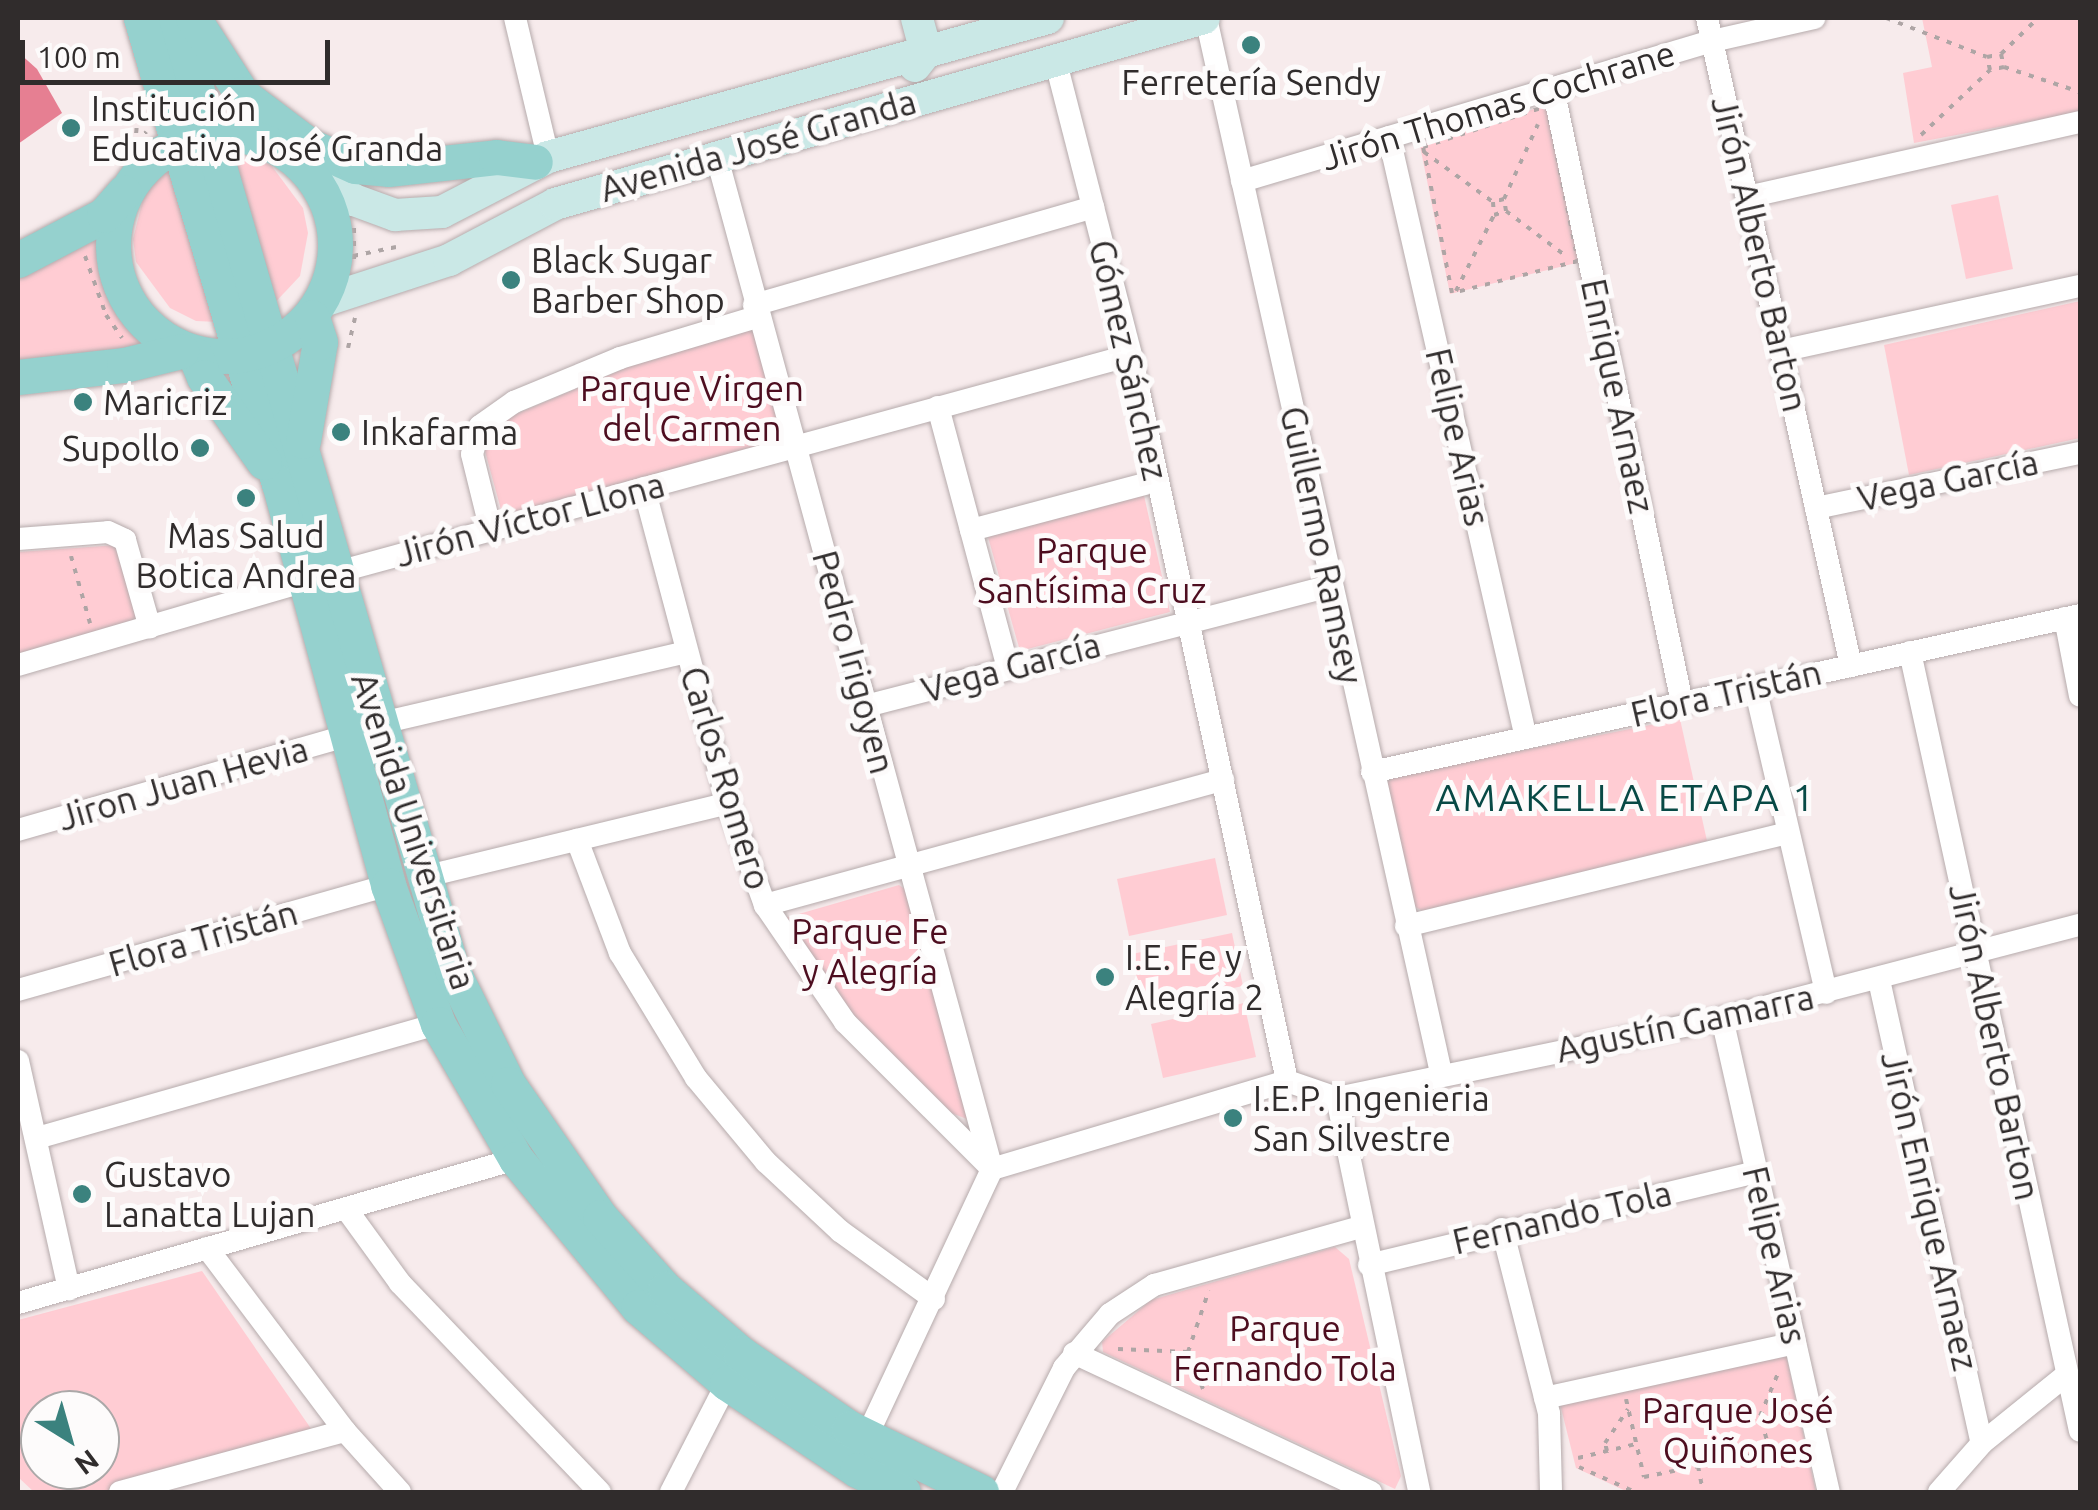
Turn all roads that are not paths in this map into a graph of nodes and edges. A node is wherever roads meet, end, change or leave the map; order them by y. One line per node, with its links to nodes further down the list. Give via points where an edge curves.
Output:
1 (176, 18): 16 (main road, Avenida Universitaria)
2 (193, 18): 12 (main road)
3 (514, 18): 20 (street)
4 (917, 18): 10 (main road)
5 (1048, 18): 10 (main road, Avenida José Granda)
6 (1205, 18): 11 (main road, Avenida José Granda); 22 (street, Guillermo Ramsey)
7 (1814, 18): 9 (street, Jirón Thomas Cochrane)
8 (144, 29): 16 (main road, Avenida Universitaria); 21 (main road, via 150,125)
9 (1710, 29): 13 (street, Jirón Thomas Cochrane); 23 (street, Jirón Alberto Barton)
10 (926, 52): 14 (main road); 20 (main road, Avenida José Granda)
11 (1055, 59): 14 (main road, Avenida José Granda); 24 (street, Gómez Sánchez)
12 (241, 94): 19 (main road); 20 (main road, via 310,146 354,166)
13 (1550, 97): 17 (street, Jirón Thomas Cochrane); 57 (street, Enrique Arnaez)
14 (881, 108): 18 (main road, Avenida José Granda)
15 (2080, 122): 23 (street)
16 (193, 137): 19 (main road, via 258,138); 21 (main road); 29 (main road, Avenida Universitaria)
17 (1389, 137): 22 (street, Jirón Thomas Cochrane); 60 (street, Felipe Arias)
18 (716, 154): 27 (main road, Avenida José Granda, via 555,204 449,260); 28 (street, Pedro Irigoyen)
19 (290, 156): 20 (main road, Avenida José Granda, via 354,200 416,216 468,200); 27 (main road, via 315,184 330,231)
20 (542, 159)
21 (129, 169): 25 (main road, via 77,231); 31 (main road, via 114,235 122,282 144,318)
22 (1242, 181): 46 (street, Guillermo Ramsey)
23 (1747, 198): 30 (street, Jirón Alberto Barton)
24 (1093, 207): 28 (street); 32 (street, Gómez Sánchez)
25 (18, 260)
26 (2080, 286): 30 (street)
27 (318, 309): 29 (main road); 36 (main road, via 320,342)
28 (756, 311): 35 (street, Pedro Irigoyen); 43 (street, via 514,402 480,426 472,454)
29 (256, 351): 31 (main road); 36 (main road, Avenida Universitaria); 38 (main road, Avenida Universitaria)
30 (1782, 351): 41 (street, Jirón Alberto Barton)
31 (188, 353): 33 (main road); 38 (main road)
32 (1131, 355): 34 (street, Jirón Víctor Llona); 48 (street, Gómez Sánchez)
33 (18, 377)
34 (938, 408): 35 (street, Jirón Víctor Llona); 42 (street)
35 (795, 446): 40 (street, Jirón Víctor Llona); 58 (street, Pedro Irigoyen)
36 (302, 452): 45 (main road, Avenida Universitaria)
37 (2080, 453): 41 (street, Vega García)
38 (279, 482): 45 (main road, Avenida Universitaria)
39 (1145, 484): 42 (street)
40 (644, 488): 43 (street, Jirón Víctor Llona); 50 (street, Carlos Romero)
41 (1816, 508): 53 (street, Jirón Alberto Barton)
42 (972, 530): 54 (street)
43 (491, 531): 45 (street, Jirón Víctor Llona)
44 (18, 539): 49 (street, via 108,532 124,540)
45 (320, 577): 49 (street, Jirón Víctor Llona); 59 (main road, Avenida Universitaria)
46 (1332, 586): 48 (street, Vega García); 61 (street, Guillermo Ramsey)
47 (2073, 616): 51 (street, Flora Tristán); 56 (street)
48 (1186, 620): 54 (street, Vega García); 62 (street, Gómez Sánchez)
49 (150, 628): 52 (street, Jirón Víctor Llona)
50 (687, 652): 59 (street, Jiron Juan Hevia); 63 (street, Carlos Romero)
51 (1910, 652): 53 (street, Flora Tristán); 73 (street, Jirón Alberto Barton)
52 (18, 665)
53 (1852, 666): 55 (street, Flora Tristán)
54 (1008, 668): 58 (street, Vega García)
55 (1755, 687): 57 (street, Flora Tristán); 65 (street)
56 (2080, 696)
57 (1682, 703): 60 (street, Flora Tristán)
58 (866, 706): 67 (street, Pedro Irigoyen)
59 (363, 730): 64 (street, Jiron Juan Hevia); 68 (main road, Avenida Universitaria); 69 (main road, Avenida Universitaria)
60 (1526, 738): 61 (street, Flora Tristán)
61 (1372, 772): 72 (street, Guillermo Ramsey)
62 (1223, 780): 67 (street); 81 (street, Gómez Sánchez)
63 (728, 803): 66 (street); 70 (street, Carlos Romero)
64 (18, 830)
65 (1788, 833): 72 (street); 76 (street)
66 (577, 840): 68 (street); 93 (street, via 620,953 696,1078 766,1162 840,1232)
67 (910, 868): 70 (street); 85 (street, Pedro Irigoyen)
68 (423, 877): 103 (main road, Avenida Universitaria, via 452,970 508,1084 600,1218 665,1289 740,1352)
69 (388, 885): 75 (street, Flora Tristán); 78 (main road, Avenida Universitaria)
70 (765, 906): 85 (street, Carlos Romero, via 845,1022)
71 (2080, 925): 73 (street, Agustín Gamarra)
72 (1406, 926): 80 (street, Guillermo Ramsey)
73 (1978, 956): 74 (street, Agustín Gamarra); 97 (street, Jirón Alberto Barton)
74 (1878, 980): 76 (street, Agustín Gamarra); 102 (street, Jirón Enrique Arnaez)
75 (18, 990)
76 (1826, 993): 77 (street, Agustín Gamarra)
77 (1722, 1018): 80 (street, Agustín Gamarra); 86 (street, Felipe Arias)
78 (438, 1024): 83 (street); 84 (main road, Avenida Universitaria)
79 (18, 1061): 83 (street)
80 (1442, 1073): 82 (street, Agustín Gamarra)
81 (1288, 1081): 82 (street); 85 (street)
82 (1336, 1098): 88 (street)
83 (37, 1138): 92 (street)
84 (516, 1159): 87 (street); 98 (main road, Avenida Universitaria, via 638,1307)
85 (992, 1169): 93 (street)
86 (1756, 1172): 89 (street, Fernando Tola); 95 (street, Felipe Arias)
87 (347, 1210): 90 (street); 106 (street, via 400,1283)
88 (1362, 1227): 91 (street); 96 (street, via 1154,1286 1110,1314)
89 (1502, 1229): 91 (street, Fernando Tola); 99 (street)
90 (207, 1248): 92 (street); 100 (street)
91 (1370, 1265): 112 (street)
92 (69, 1289): 94 (street)
93 (934, 1299): 103 (street)
94 (18, 1303)
95 (1795, 1343): 99 (street); 114 (street, Felipe Arias)
96 (1074, 1353): 110 (street); 111 (street)
97 (2064, 1376): 101 (street, Jirón Alberto Barton); 102 (street)
98 (728, 1384): 103 (main road, Avenida Universitaria); 107 (street)
99 (1545, 1398): 113 (street)
100 (344, 1431): 104 (street); 105 (street)
101 (2080, 1431)
102 (1982, 1443): 115 (street)
103 (856, 1467): 108 (main road, Avenida Universitaria); 109 (main road, Avenida Universitaria)
104 (120, 1492)
105 (400, 1492)
106 (600, 1492)
107 (672, 1492)
108 (904, 1492)
109 (981, 1492)
110 (1002, 1492)
111 (1371, 1492)
112 (1419, 1492)
113 (1551, 1492)
114 (1829, 1492)
115 (1939, 1492)

